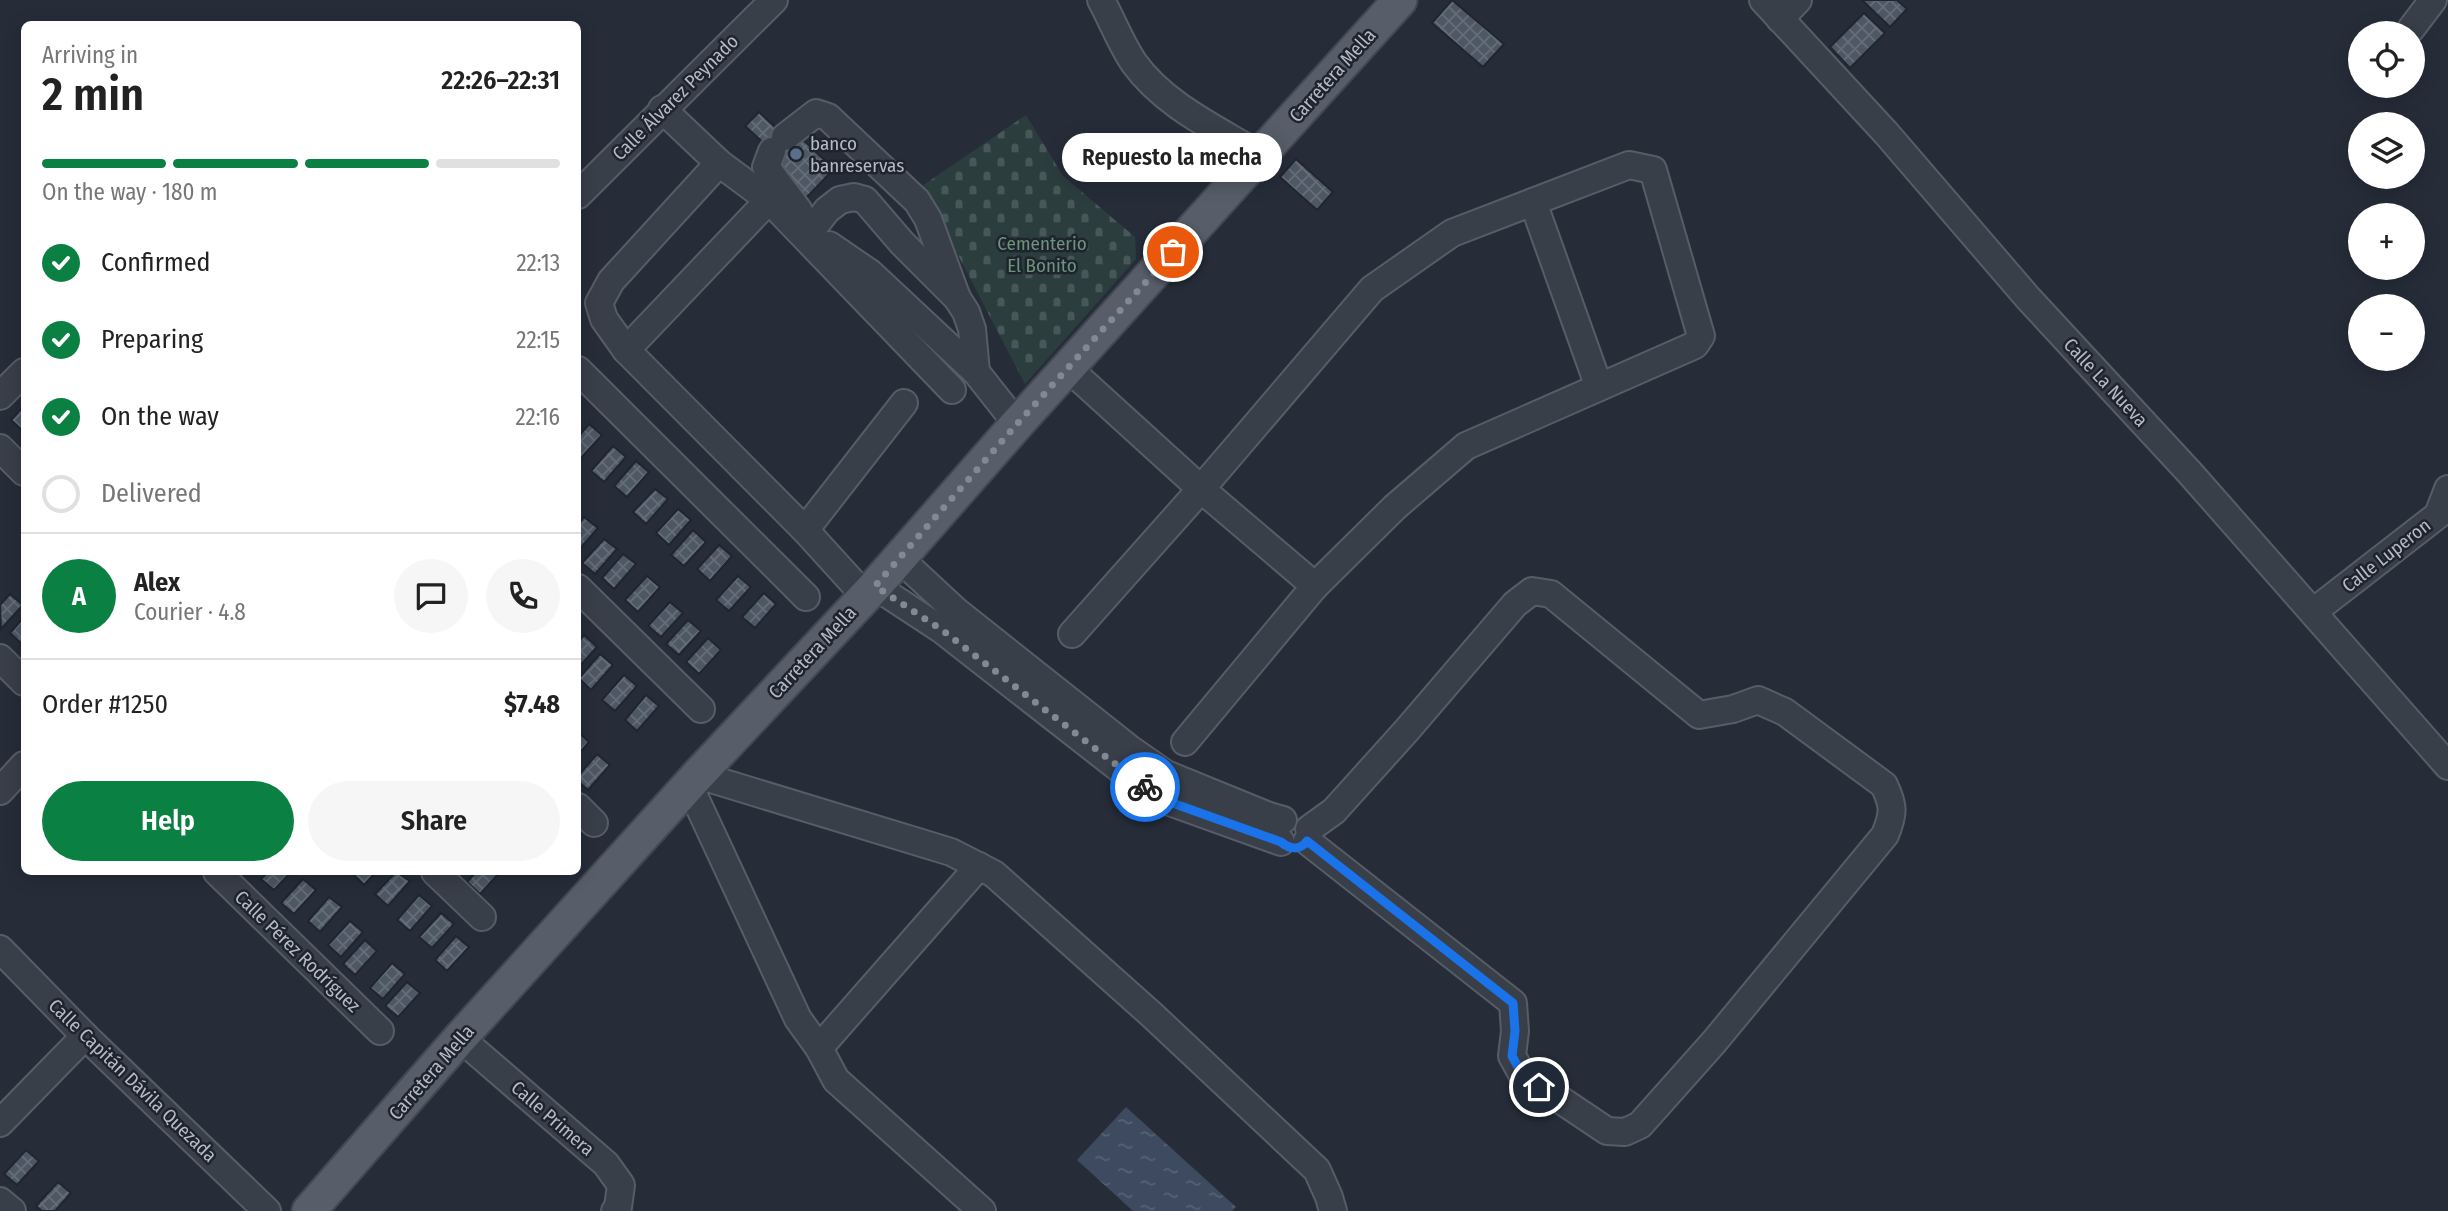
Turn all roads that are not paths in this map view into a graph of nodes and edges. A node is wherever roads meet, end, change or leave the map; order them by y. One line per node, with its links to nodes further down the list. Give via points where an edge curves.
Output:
1 (774, 0): 7 (street, Calle Álvarez Peynado)
2 (1101, 0): 8 (street, via 1134,62 1156,88)
3 (1399, 0): 8 (main road, Carretera Mella)
4 (2433, 0): 6 (street)
5 (1780, 6): 36 (street, Calle La Nueva, via 2028,298)
6 (2417, 21)
7 (662, 109): 9 (street); 10 (street, Calle Álvarez Peynado)
8 (1261, 156): 16 (main road, Carretera Mella)
9 (719, 163): 11 (street); 15 (street, via 611,281 599,303 604,319)
10 (581, 192)
11 (769, 200): 15 (street); 21 (street)
12 (1533, 202): 20 (street); 20 (street, via 1629,165 1653,170 1701,336 1695,345); 27 (street, via 1452,233 1372,289)
13 (813, 228): 14 (street, via 840,200 865,200); 14 (street, via 766,167 778,144 816,113 828,117 917,201); 17 (street, via 844,257 870,273)
14 (957, 298): 17 (street, via 972,329)
15 (626, 350): 30 (street)
16 (1068, 368): 24 (main road, Carretera Mella); 27 (street)
17 (976, 372): 24 (street)
18 (581, 373): 35 (street)
19 (21, 375): 22 (street)
20 (1599, 387): 32 (street, via 1465,446)
21 (952, 390)
22 (0, 396)
23 (904, 403): 30 (street)
24 (1017, 424): 31 (main road, Carretera Mella)
25 (0, 448): 26 (street)
26 (21, 469)
27 (1201, 489): 32 (street); 37 (street)
28 (2448, 489): 29 (street, Calle Luperon)
29 (2445, 515): 36 (street, Calle Luperon)
30 (806, 530): 34 (street)
31 (899, 558): 34 (main road, Carretera Mella); 46 (street, via 956,611 1166,774 1269,816)
32 (1315, 586): 41 (street)
33 (581, 591): 40 (street)
34 (870, 591): 44 (main road, Carretera Mella); 46 (street, via 942,630 1164,800)
35 (807, 597)
36 (2313, 612): 42 (street, Calle La Nueva)
37 (1072, 634)
38 (0, 658): 39 (street)
39 (21, 679)
40 (701, 709)
41 (1185, 742)
42 (2448, 765)
43 (21, 768): 45 (street)
44 (694, 780): 47 (street, via 951,852); 54 (main road, Carretera Mella); 55 (street, via 798,1019)
45 (0, 791)
46 (1295, 833): 46 (street, via 1334,811 1515,604 1532,591 1551,594 1699,715 1758,700 1785,712 1884,785 1893,815 1885,835 1714,1042 1640,1125 1625,1132 1607,1131 1522,1074 1512,1056 1513,1003)
47 (979, 866): 55 (street); 63 (street, via 994,874 1152,1015 1318,1170)
48 (220, 875): 52 (street, Calle Pérez Rodríguez)
49 (438, 875): 50 (street)
50 (482, 917)
51 (0, 949): 53 (street, Calle Capitán Dávila Quezada)
52 (380, 1031)
53 (85, 1036): 56 (street); 59 (street, Calle Capitán Dávila Quezada)
54 (460, 1038): 60 (main road, Carretera Mella); 61 (street, Calle Primera, via 606,1164 621,1185)
55 (819, 1048): 62 (street, via 836,1080)
56 (0, 1123)
57 (0, 1201): 58 (street)
58 (12, 1211)
59 (267, 1211)
60 (309, 1211)
61 (615, 1211)
62 (982, 1211)
63 (1333, 1211)

